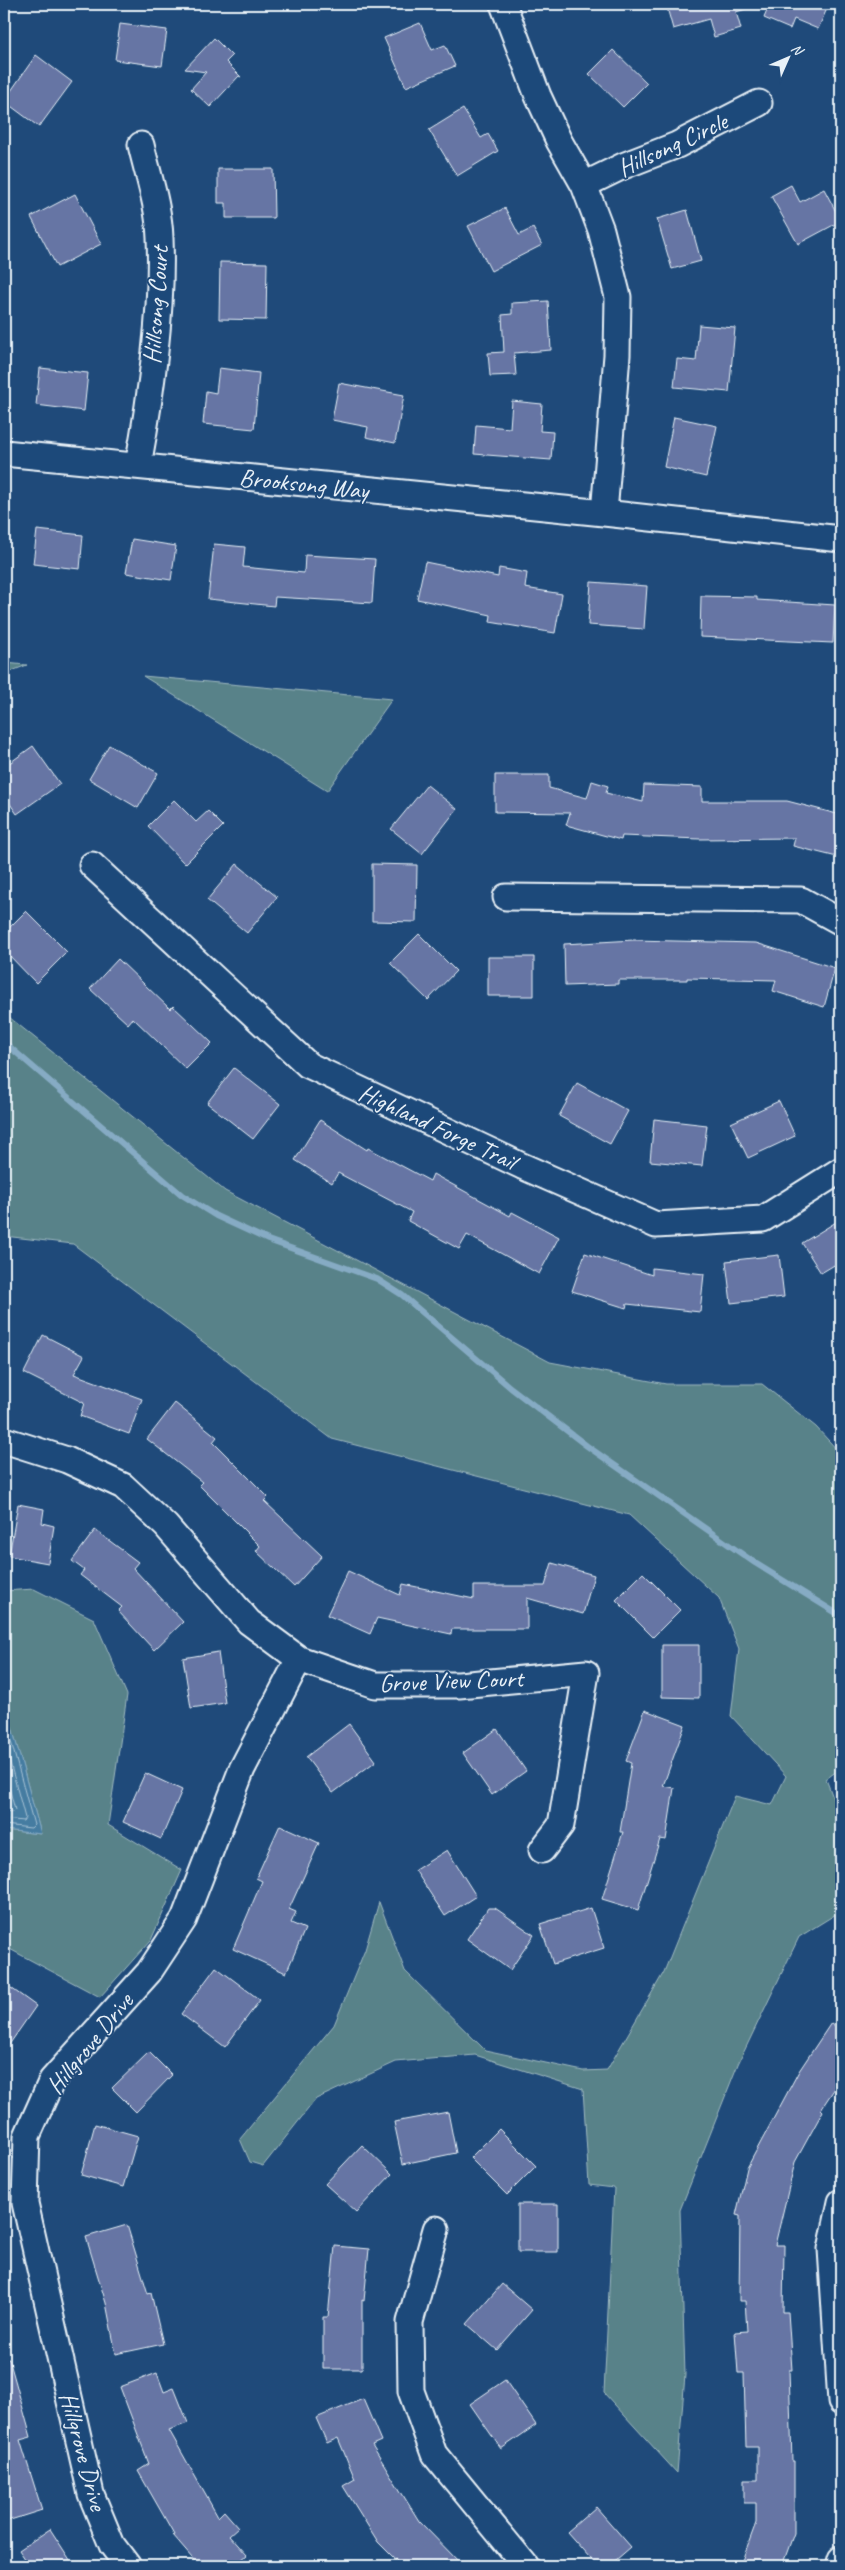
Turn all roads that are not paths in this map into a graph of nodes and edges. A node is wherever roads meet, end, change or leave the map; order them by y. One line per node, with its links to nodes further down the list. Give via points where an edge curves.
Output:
1 (504, 4): 4 (street, via 538,96)
2 (760, 103): 4 (street, Hillsong Circle, via 676,145)
3 (141, 145): 6 (street, Hillsong Court, via 160,237 159,298)
4 (584, 185): 7 (street, via 602,230 618,297 617,355)
5 (4, 453): 6 (street, Brooksong Way)
6 (138, 466): 7 (street, Brooksong Way)
7 (604, 513): 8 (street, Brooksong Way)
8 (841, 540)
9 (92, 866): 12 (street, Highland Forge Trail, via 308,1065 656,1225 763,1219)
10 (506, 897): 11 (street, via 801,900)
11 (841, 922)
12 (841, 1170)
13 (4, 1440): 14 (street, Grove View Court, via 67,1460 123,1486 166,1526 249,1622)
14 (299, 1659): 15 (street, Grove View Court, via 375,1685 459,1685 586,1672 561,1825); 20 (street, Hillgrove Drive, via 242,1769 184,1918 149,1972 52,2080 27,2136 26,2203 91,2494 112,2545)
15 (542, 1850)
16 (841, 2202): 18 (street, via 831,2248)
17 (436, 2229): 21 (street, via 410,2322 411,2390 434,2454)
18 (841, 2402)
19 (841, 2559): 22 (street)
20 (128, 2566)
21 (526, 2566)
22 (839, 2566)

